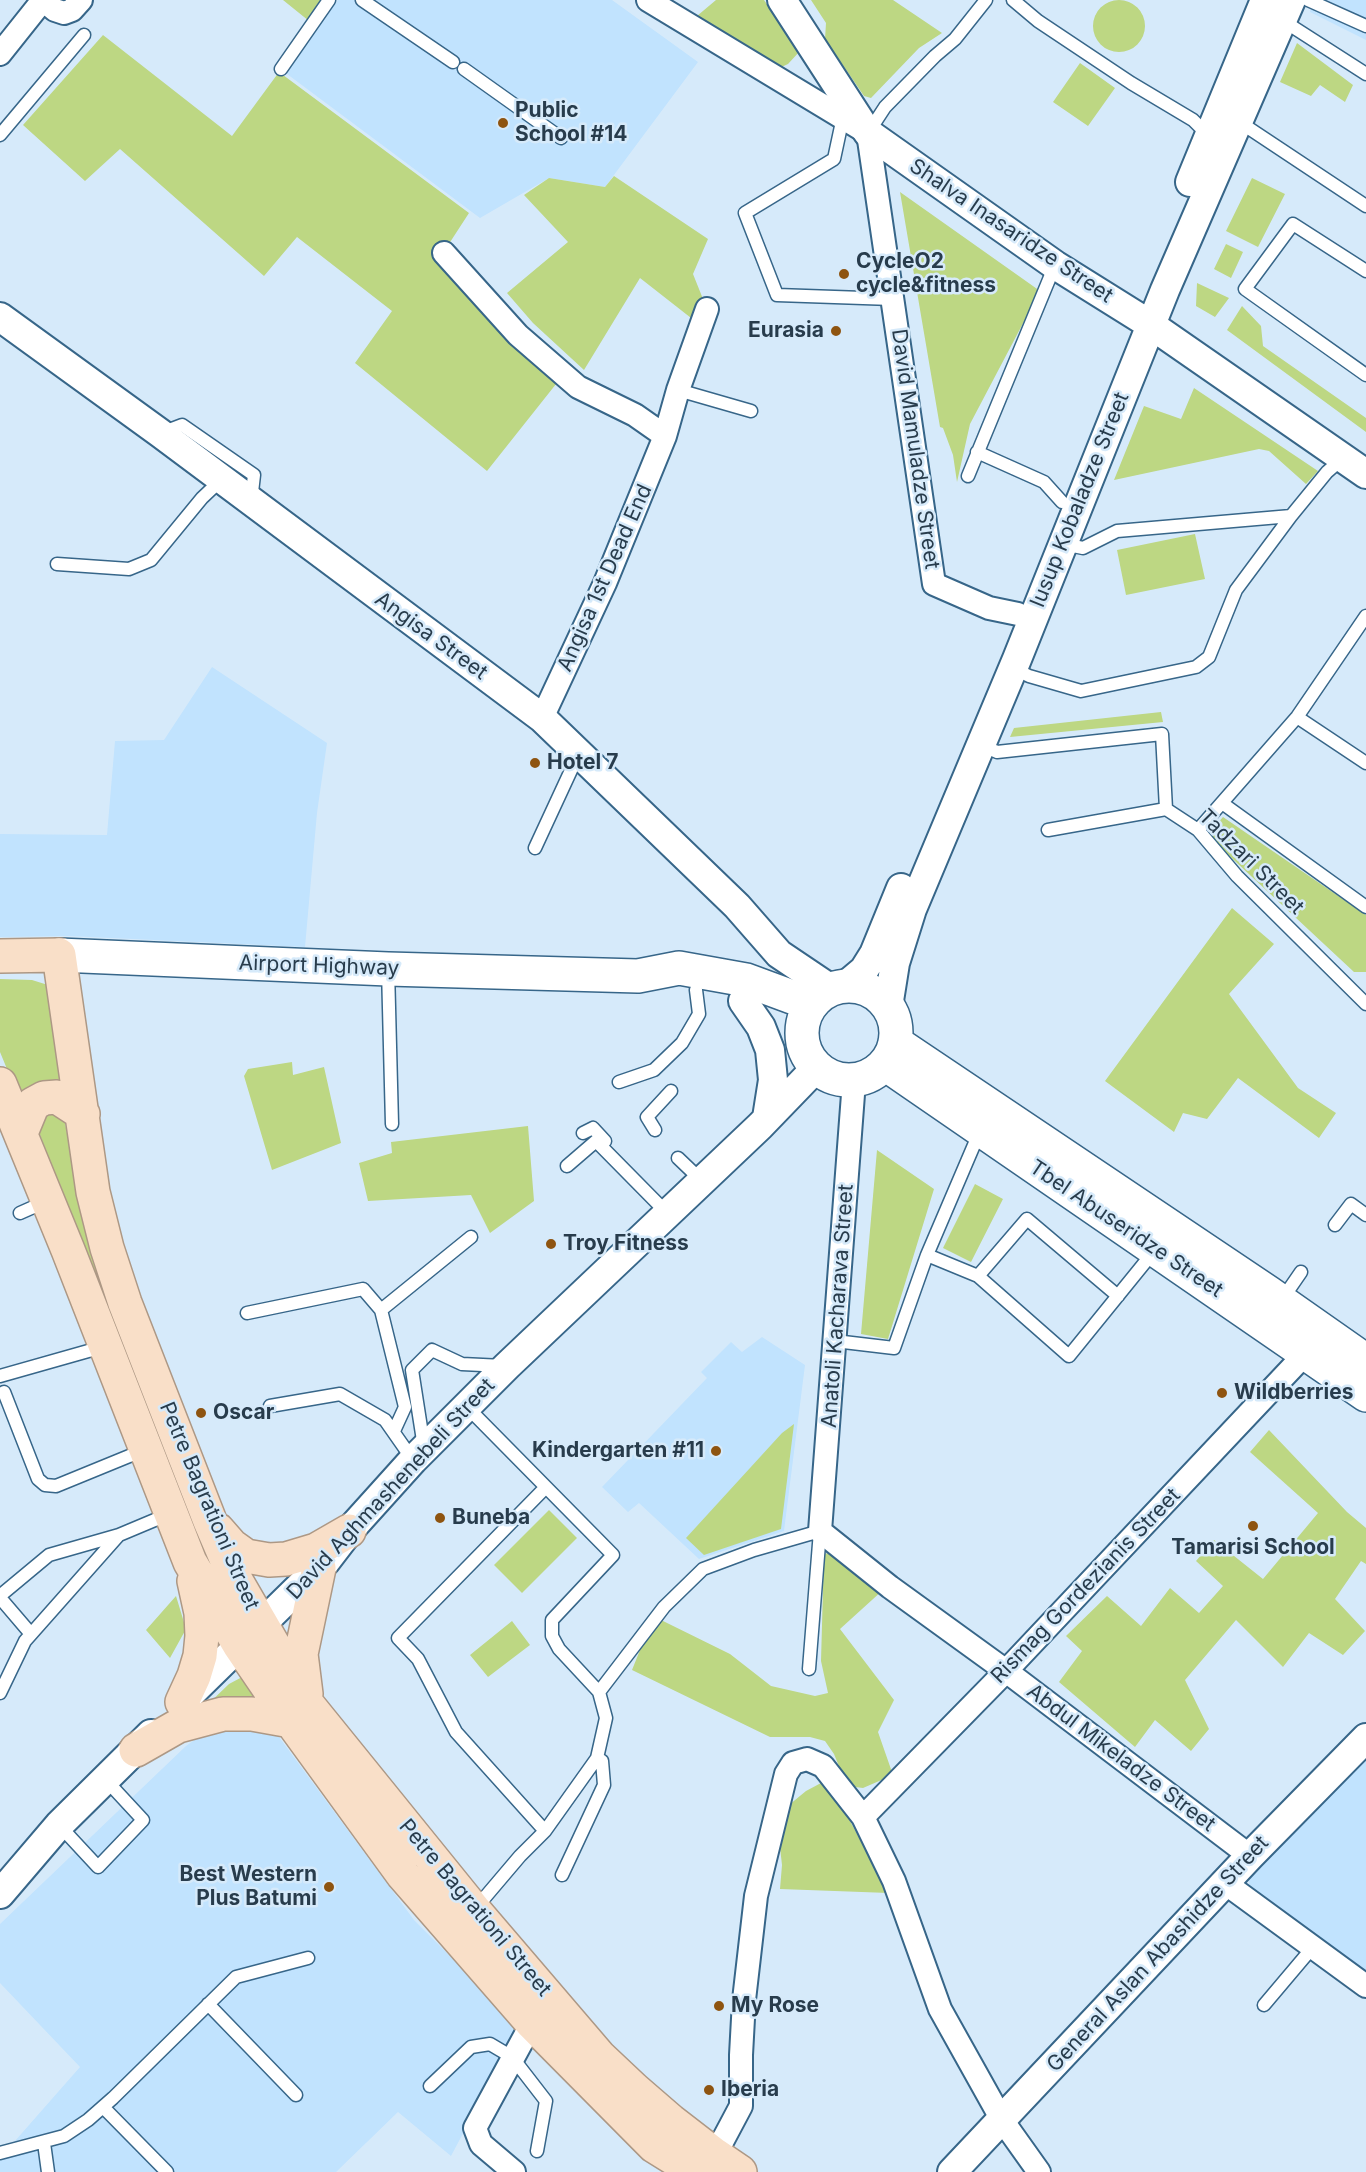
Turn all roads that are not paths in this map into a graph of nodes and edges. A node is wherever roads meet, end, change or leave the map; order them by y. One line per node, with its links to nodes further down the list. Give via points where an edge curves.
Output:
1 (43, 0): 2 (street, via 64,13); 15 (street)
2 (81, 0)
3 (330, 0): 16 (lane)
4 (362, 0): 23 (lane)
5 (648, 0): 18 (street, Shalva Inasaridze Street)
6 (782, 0): 20 (street, David Mamuladze Street)
7 (986, 0): 20 (lane, via 955,39 885,107)
8 (1013, 0): 22 (lane, via 1038,21 1192,120)
9 (1308, 0): 13 (lane)
10 (1327, 0): 12 (lane)
11 (1279, 7): 17 (lane); 19 (street, Iusup Kobaladze Street); 22 (street, Iusup Kobaladze Street)
12 (1366, 19)
13 (1366, 26)
14 (84, 35): 21 (lane)
15 (0, 54)
16 (281, 69)
17 (1366, 74)
18 (843, 117): 20 (street, Shalva Inasaridze Street); 28 (lane, via 834,159 745,213 777,296)
19 (1238, 122): 24 (lane); 31 (street, Iusup Kobaladze Street)
20 (868, 133): 26 (street, Shalva Inasaridze Street); 28 (street, David Mamuladze Street)
21 (0, 135)
22 (1209, 136): 31 (street, Iusup Kobaladze Street)
23 (561, 138)
24 (1366, 206)
25 (444, 253): 36 (street, via 518,334 578,387)
26 (1055, 265): 31 (street, Shalva Inasaridze Street); 37 (lane)
27 (1366, 271): 32 (lane, via 1293,224 1245,289)
28 (892, 299): 47 (street, David Mamuladze Street, via 934,584 988,608)
29 (707, 309): 33 (street, Angisa 1st Dead End)
30 (0, 317): 35 (street, Angisa Street)
31 (1143, 320): 38 (street, Shalva Inasaridze Street); 42 (street, Iusup Kobaladze Street); 45 (street, Iusup Kobaladze Street)
32 (1366, 375)
33 (678, 390): 34 (lane); 36 (street, Angisa 1st Dead End)
34 (751, 411)
35 (160, 433): 41 (street, Angisa Street); 43 (lane, via 182,425 254,475)
36 (665, 436): 51 (street, Angisa 1st Dead End, via 605,583)
37 (977, 452): 40 (lane); 42 (lane, via 1044,482)
38 (1343, 458): 39 (street, Shalva Inasaridze Street); 44 (lane)
39 (1366, 474)
40 (968, 476)
41 (221, 480): 43 (street, Angisa Street); 46 (lane, via 151,560 129,569)
42 (1062, 502): 47 (street, Iusup Kobaladze Street)
43 (251, 503): 51 (street, Angisa Street)
44 (1291, 516): 45 (lane, via 1117,531 1083,548); 49 (lane, via 1236,590 1214,648 1196,668 1081,691)
45 (1063, 544): 49 (street, Iusup Kobaladze Street)
46 (57, 564)
47 (1018, 614): 67 (street, Iusup Kobaladze Street, via 874,954 864,970)
48 (1366, 616): 50 (lane)
49 (1013, 668): 52 (street, Iusup Kobaladze Street)
50 (1297, 717): 54 (lane); 55 (lane)
51 (542, 718): 53 (street, Angisa Street)
52 (981, 745): 56 (lane, via 997,752 1162,734); 69 (street, Iusup Kobaladze Street, via 912,909 895,963)
53 (579, 752): 59 (lane); 67 (street, Angisa Street, via 737,906)
54 (1366, 763)
55 (1222, 803): 58 (lane); 60 (lane)
56 (1166, 809): 57 (lane, Tadzari Street); 58 (lane, Tadzari Street)
57 (1048, 830)
58 (1198, 830): 68 (lane, Tadzari Street, via 1237,876)
59 (535, 848)
60 (1366, 907)
61 (59, 955): 62 (main road, Airport Highway); 63 (main road, Airport Highway); 76 (main road, Petre Bagrationi Street)
62 (0, 956)
63 (388, 969): 64 (main road, Airport Highway); 78 (lane)
64 (638, 976): 65 (main road, Airport Highway); 67 (main road, Airport Highway, via 679,968 746,980)
65 (696, 990): 66 (main road, Airport Highway); 73 (lane, via 699,1014 682,1042 654,1070)
66 (743, 1001): 67 (main road, Airport Highway); 77 (street, via 761,1027 770,1050 773,1080)
67 (822, 1001): 69 (main road, via 857,987 876,994); 71 (main road, via 801,1040 806,1056)
68 (1366, 1004)
69 (888, 1007): 70 (main road, via 893,1017)
70 (890, 1053): 72 (main road, via 871,1076); 80 (main road, Tbel Abuseridze Street); 97 (main road, Tbel Abuseridze Street)
71 (816, 1068): 72 (main road, via 831,1078); 77 (street, David Aghmashenebeli Street)
72 (854, 1081): 100 (street, Anatoli Kacharava Street)
73 (619, 1082)
74 (0, 1084): 81 (main road, Petre Bagrationi Street)
75 (672, 1091): 79 (lane, via 647,1117)
76 (83, 1114): 81 (main road, via 57,1097 44,1098 33,1104); 115 (main road, Petre Bagrationi Street, via 93,1192 107,1248)
77 (767, 1118): 86 (street, David Aghmashenebeli Street)
78 (392, 1124)
79 (655, 1130)
80 (981, 1130): 92 (main road, Tbel Abuseridze Street); 93 (lane)
81 (21, 1133): 101 (main road, Petre Bagrationi Street, via 34,1207)
82 (583, 1133): 83 (lane, via 593,1128)
83 (605, 1141)
84 (678, 1158): 86 (lane)
85 (567, 1166): 88 (lane, via 596,1141)
86 (702, 1181): 88 (street, David Aghmashenebeli Street)
87 (647, 1189): 88 (lane)
88 (670, 1211): 104 (street, David Aghmashenebeli Street)
89 (1366, 1215): 90 (lane, via 1351,1204)
90 (1335, 1225)
91 (471, 1237): 98 (lane)
92 (1155, 1249): 96 (lane); 102 (main road, Tbel Abuseridze Street)
93 (927, 1255): 95 (lane); 100 (lane, via 894,1348)
94 (1301, 1272): 97 (lane)
95 (978, 1276): 96 (lane, via 1027,1219); 96 (lane, via 1070,1356)
96 (1118, 1296)
97 (1281, 1301): 103 (main road, Tbel Abuseridze Street)
98 (381, 1310): 99 (lane, via 363,1289); 110 (lane, via 405,1407)
99 (247, 1313)
100 (835, 1341): 117 (street, Anatoli Kacharava Street)
101 (106, 1346): 105 (lane); 111 (main road, Petre Bagrationi Street)
102 (1306, 1353): 107 (main road, Tbel Abuseridze Street); 124 (street, Rismag Gordezianis Street)
103 (1366, 1361)
104 (507, 1366): 109 (street, David Aghmashenebeli Street); 112 (lane, via 462,1364 432,1350 412,1370)
105 (0, 1376)
106 (4, 1392): 111 (lane, via 38,1479 45,1485 56,1486)
107 (1366, 1395)
108 (270, 1406): 110 (lane, via 340,1394 385,1420)
109 (467, 1407): 112 (street, David Aghmashenebeli Street); 113 (lane)
110 (394, 1431): 112 (lane)
111 (145, 1450): 114 (main road, Petre Bagrationi Street)
112 (419, 1454): 116 (street, David Aghmashenebeli Street)
113 (544, 1488): 125 (lane, via 613,1555 552,1620 552,1636 559,1649); 135 (lane, via 398,1638 418,1659 456,1732)
114 (170, 1513): 118 (lane); 119 (main road, Petre Bagrationi Street)
115 (210, 1521): 116 (main road, via 246,1556 269,1560 316,1550); 122 (main road, Petre Bagrationi Street, via 234,1577)
116 (349, 1531): 120 (street, David Aghmashenebeli Street)
117 (820, 1531): 123 (lane); 124 (street, Abdul Mikeladze Street); 125 (lane, via 703,1569 664,1607)
118 (119, 1535): 121 (lane); 121 (lane, via 49,1555 1,1595)
119 (190, 1562): 122 (main road, Petre Bagrationi Street); 127 (main road, via 202,1636 200,1656)
120 (319, 1568): 122 (street, David Aghmashenebeli Street); 128 (main road, via 301,1654)
121 (31, 1634): 126 (lane)
122 (251, 1636): 127 (street, David Aghmashenebeli Street); 128 (main road, Petre Bagrationi Street)
123 (809, 1669)
124 (1006, 1671): 133 (street, Rismag Gordezianis Street); 136 (street, Abdul Mikeladze Street)
125 (599, 1692): 131 (lane, via 606,1719)
126 (0, 1693)
127 (183, 1702): 130 (street, David Aghmashenebeli Street)
128 (300, 1713): 130 (main road, via 223,1714 178,1726); 140 (main road, Petre Bagrationi Street); 146 (main road, Petre Bagrationi Street, via 403,1875)
129 (1366, 1738): 136 (street, General Aslan Abashidze Street)
130 (136, 1750): 132 (street, David Aghmashenebeli Street)
131 (597, 1758): 135 (lane); 137 (lane, via 602,1761 604,1785)
132 (105, 1779): 134 (street, David Aghmashenebeli Street); 134 (lane, via 143,1820 98,1867)
133 (863, 1816): 151 (street, via 894,1881 940,2009); 155 (street, via 823,1766 807,1759 793,1763 786,1774 756,1896 744,2000 741,2106)
134 (59, 1825): 139 (street, David Aghmashenebeli Street)
135 (545, 1831): 140 (lane)
136 (1250, 1856): 138 (street, General Aslan Abashidze Street)
137 (562, 1875)
138 (1225, 1883): 141 (street); 151 (street, General Aslan Abashidze Street)
139 (0, 1893)
140 (474, 1910): 155 (main road, Petre Bagrationi Street, via 599,2056)
141 (1313, 1947): 143 (street); 145 (lane)
142 (308, 1958): 144 (lane, via 236,1977)
143 (1366, 1986)
144 (208, 2004): 149 (lane); 150 (lane)
145 (1264, 2005)
146 (532, 2023): 147 (street); 155 (main road, Petre Bagrationi Street, via 654,2146)
147 (512, 2057): 148 (lane, via 490,2044 471,2047); 153 (lane, via 546,2101); 158 (street, via 475,2128 481,2144)
148 (430, 2086)
149 (296, 2094)
150 (103, 2107): 152 (lane, via 64,2136); 157 (lane)
151 (1002, 2120): 159 (street, General Aslan Abashidze Street); 160 (street)
152 (44, 2143): 154 (lane); 156 (lane)
153 (537, 2151)
154 (0, 2153)
155 (717, 2166)
156 (48, 2172)
157 (167, 2172)
158 (514, 2172)
159 (952, 2172)
160 (1039, 2172)

